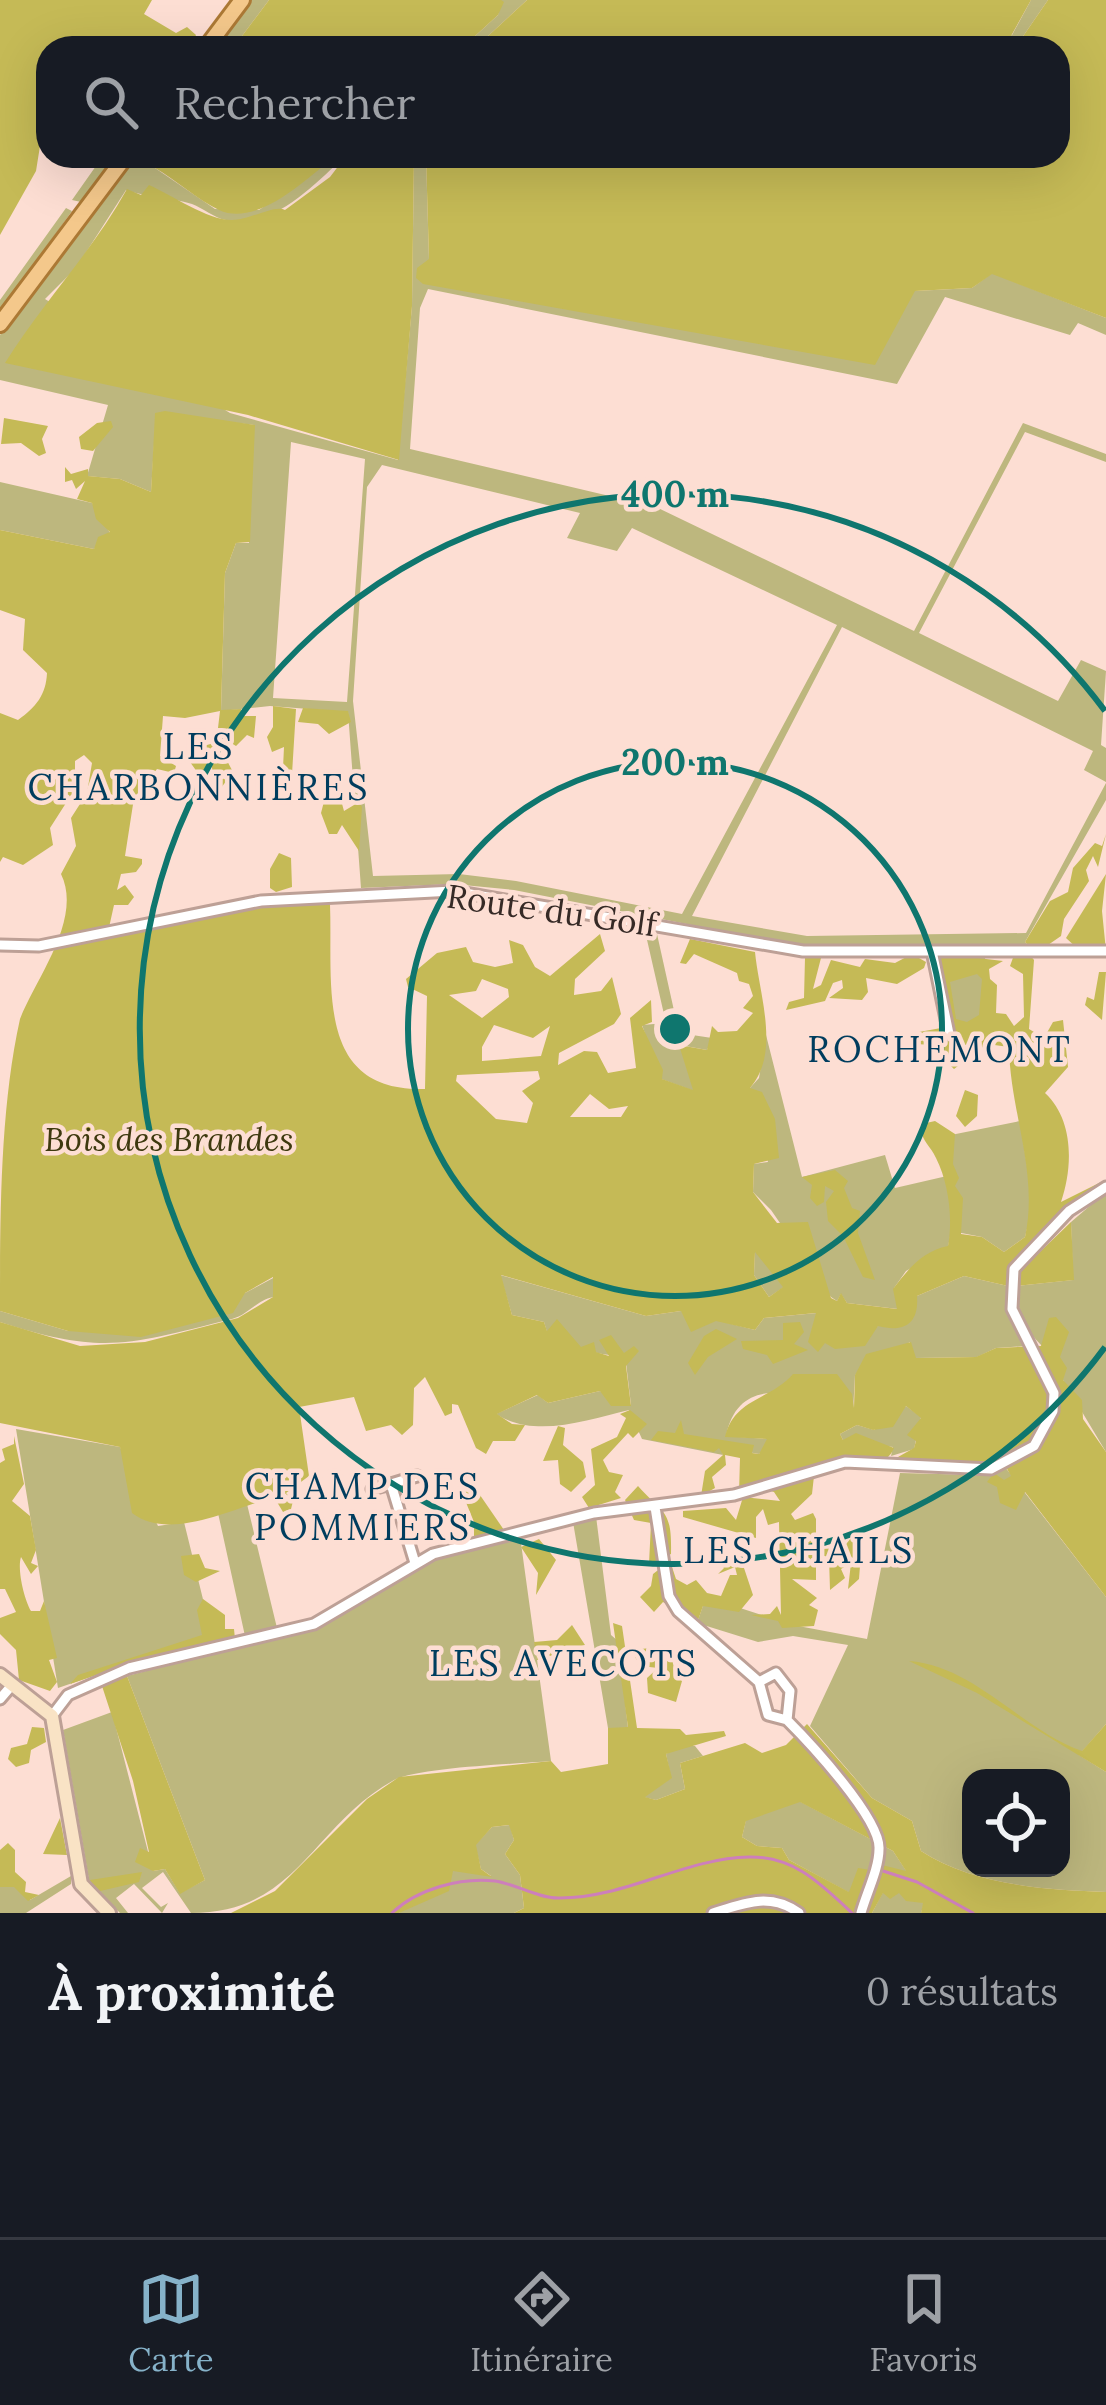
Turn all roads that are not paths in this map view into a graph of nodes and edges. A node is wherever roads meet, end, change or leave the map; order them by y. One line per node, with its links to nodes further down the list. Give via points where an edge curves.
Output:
1 (242, 0): 2 (main road)
2 (215, 36)
3 (117, 168): 4 (main road)
4 (0, 324)
5 (0, 946): 6 (street, Route du Golf, via 39,946 261,901 453,891 803,951)
6 (932, 951): 7 (street, Route du Golf); 8 (street)
7 (1106, 951)
8 (949, 1034)
9 (1106, 1187): 13 (street, via 1069,1211 1014,1269 1012,1309 1054,1393 1043,1434 1017,1460 951,1470 845,1462 734,1496)
10 (418, 1476): 11 (street)
11 (391, 1484): 12 (street); 14 (street)
12 (372, 1489)
13 (655, 1507): 14 (street, via 593,1513); 16 (street, via 669,1596)
14 (415, 1563): 18 (street, via 314,1624 129,1668)
15 (0, 1675): 17 (street)
16 (759, 1682): 22 (street, via 768,1715); 22 (street, via 776,1673 790,1690)
17 (12, 1685): 19 (street); 20 (street)
18 (68, 1696): 20 (street); 21 (street)
19 (0, 1700)
20 (34, 1701): 21 (street)
21 (52, 1716): 23 (street, via 81,1884)
22 (787, 1720): 26 (street, via 875,1830 879,1850)
23 (109, 1913)
24 (713, 1913): 25 (street, via 758,1899)
25 (800, 1913)
26 (861, 1913)

